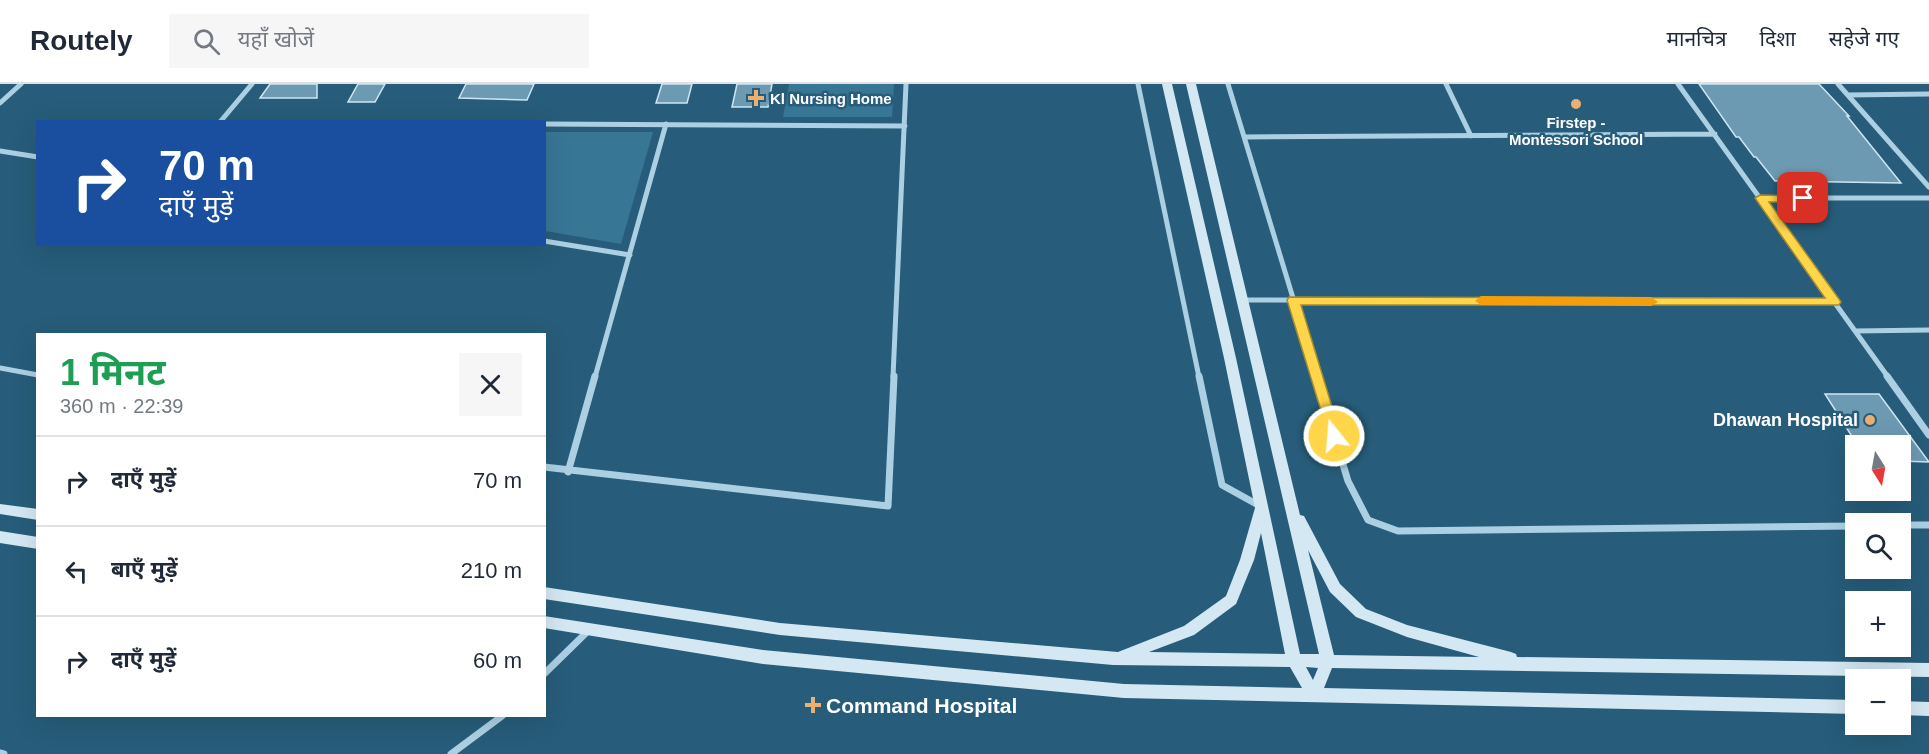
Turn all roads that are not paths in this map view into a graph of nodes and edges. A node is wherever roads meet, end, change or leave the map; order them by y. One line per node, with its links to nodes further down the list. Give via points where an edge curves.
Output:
1 (21, 84): 13 (street)
2 (252, 84): 14 (street)
3 (906, 84): 17 (street)
4 (1138, 84): 39 (street, via 1222,484)
5 (1167, 84): 39 (main road)
6 (1191, 84): 28 (main road)
7 (1228, 84): 20 (street)
8 (1446, 84): 19 (street)
9 (1678, 84): 18 (street)
10 (1838, 84): 11 (street)
11 (1848, 94): 12 (street); 23 (street)
12 (1929, 94)
13 (0, 103)
14 (222, 120)
15 (546, 124): 16 (street)
16 (666, 124): 17 (street); 27 (street)
17 (905, 126): 37 (street, via 888,506)
18 (1714, 134): 19 (street); 24 (street)
19 (1472, 136): 20 (street)
20 (1244, 137): 29 (street)
21 (0, 151): 22 (street)
22 (36, 157)
23 (1929, 187)
24 (1760, 198): 25 (street); 30 (street)
25 (1929, 198)
26 (546, 241): 27 (street)
27 (630, 255): 37 (street)
28 (1242, 300): 29 (street); 38 (main road)
29 (1293, 300): 30 (street); 44 (street, via 1348,481 1368,519 1398,531)
30 (1834, 302): 32 (street)
31 (1929, 330): 32 (street)
32 (1855, 331): 35 (street)
33 (0, 368): 34 (street)
34 (36, 375)
35 (1929, 435)
36 (546, 467): 37 (street)
37 (568, 472)
38 (1291, 506): 52 (main road); 53 (main road, via 1335,588 1361,613 1407,631)
39 (1262, 507): 50 (main road, via 1231,600 1189,632); 51 (main road)
40 (0, 509): 41 (main road)
41 (36, 515)
42 (1911, 525): 43 (street)
43 (1929, 525)
44 (1845, 526)
45 (0, 537): 46 (main road)
46 (36, 543)
47 (546, 593): 50 (main road, via 780,629)
48 (546, 622): 49 (main road)
49 (589, 630): 55 (street); 56 (main road, via 763,657 1124,691)
50 (1113, 658): 51 (main road)
51 (1294, 661): 52 (main road); 56 (main road)
52 (1328, 662): 53 (main road); 56 (main road)
53 (1531, 664): 54 (main road)
54 (1929, 670)
55 (546, 672)
56 (1314, 695): 57 (main road)
57 (1845, 707)
58 (1911, 708): 59 (main road)
59 (1929, 709)
60 (501, 717): 61 (street)
61 (451, 754)

